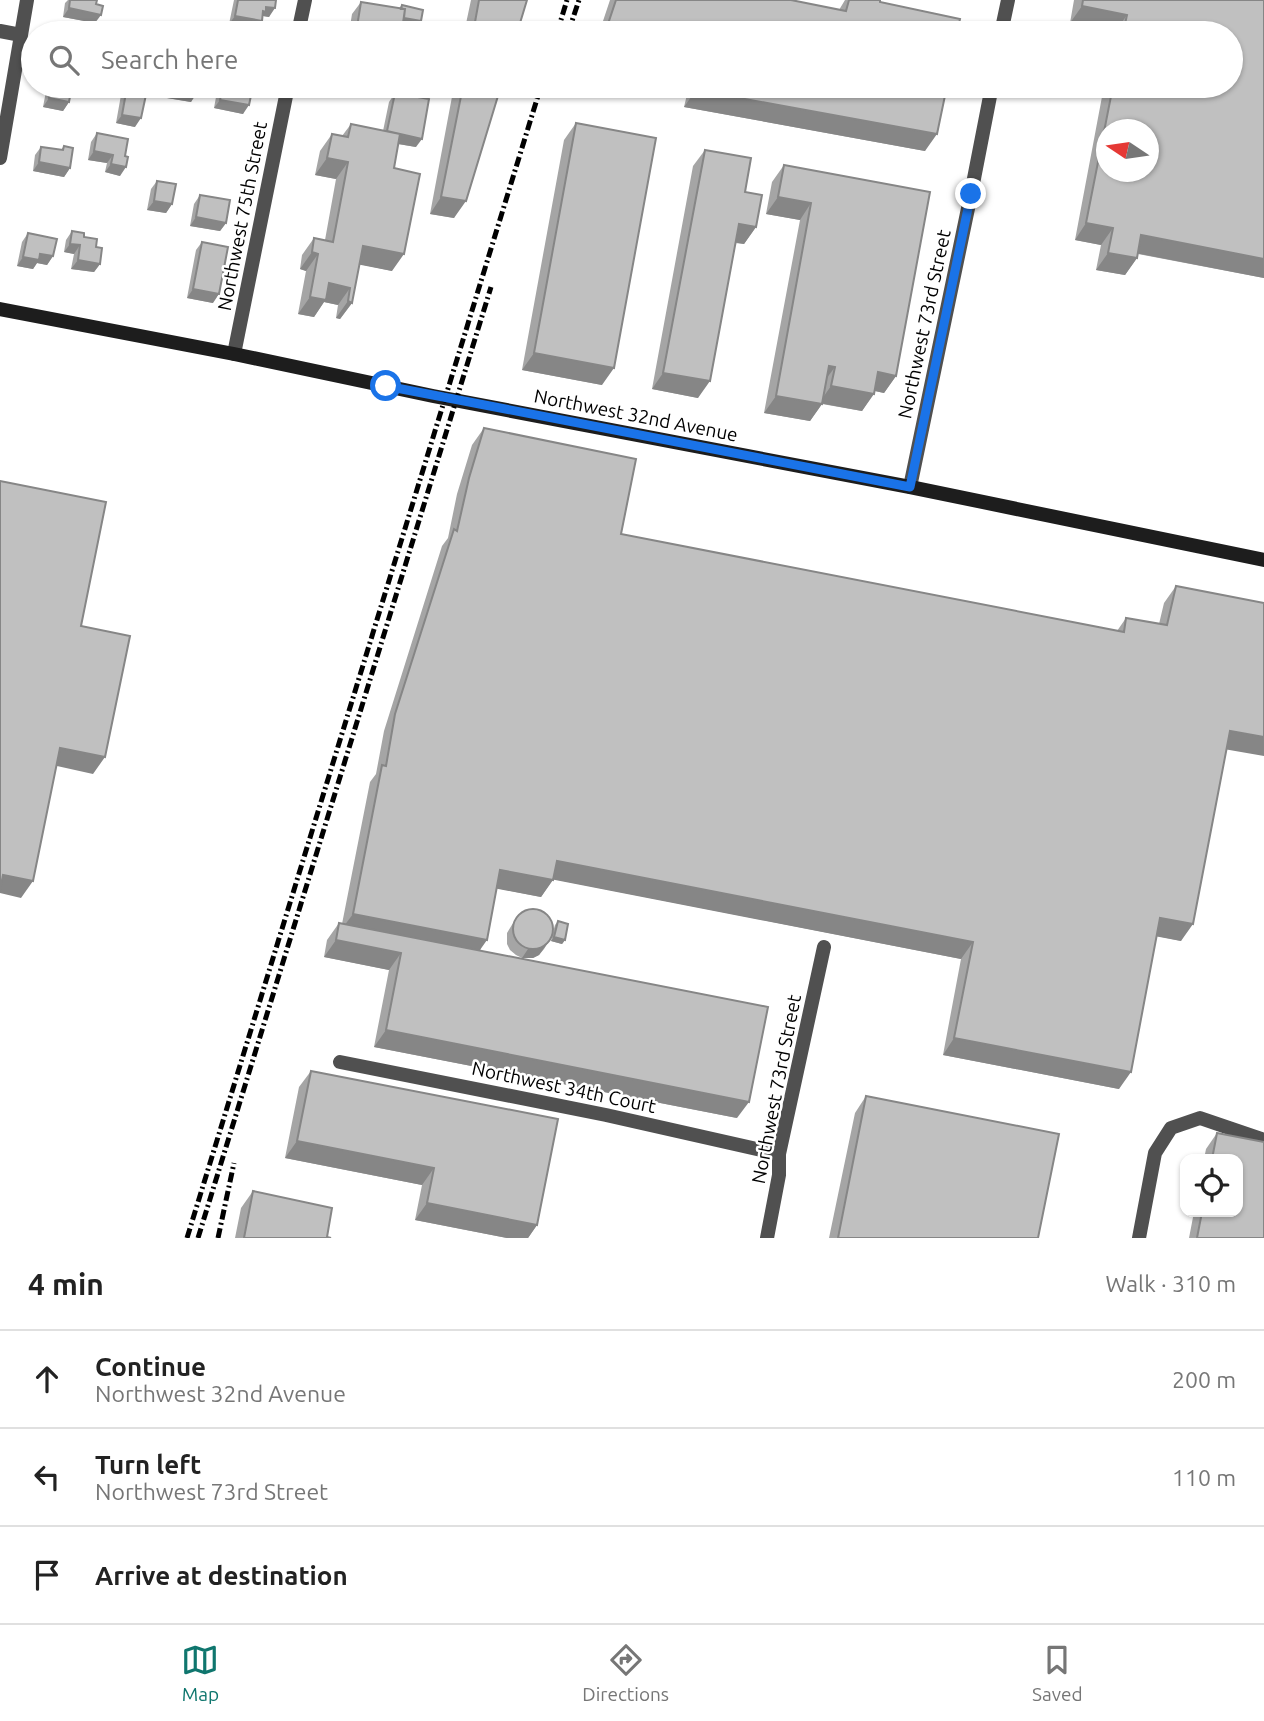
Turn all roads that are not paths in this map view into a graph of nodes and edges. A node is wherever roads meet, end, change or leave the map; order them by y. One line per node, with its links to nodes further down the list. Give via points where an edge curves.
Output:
1 (27, 0): 4 (street)
2 (305, 0): 5 (street)
3 (1008, 0): 6 (street)
4 (23, 21)
5 (301, 21)
6 (1004, 21)
7 (0, 31): 8 (street)
8 (21, 35): 11 (street)
9 (286, 98): 13 (street, Northwest 75th Street)
10 (990, 98): 14 (street, Northwest 73rd Street)
11 (0, 158)
12 (0, 309): 13 (main road, Northwest 32nd Avenue)
13 (234, 354): 14 (main road, Northwest 32nd Avenue)
14 (910, 487): 15 (main road, Northwest 32nd Avenue)
15 (1264, 560)
16 (824, 947): 19 (street, Northwest 73rd Street)
17 (340, 1062): 19 (street, Northwest 34th Court)
18 (1264, 1140): 21 (street, via 1200,1118 1171,1128 1155,1153)
19 (779, 1154): 20 (street, Northwest 73rd Street)
20 (767, 1238)
21 (1139, 1238)

